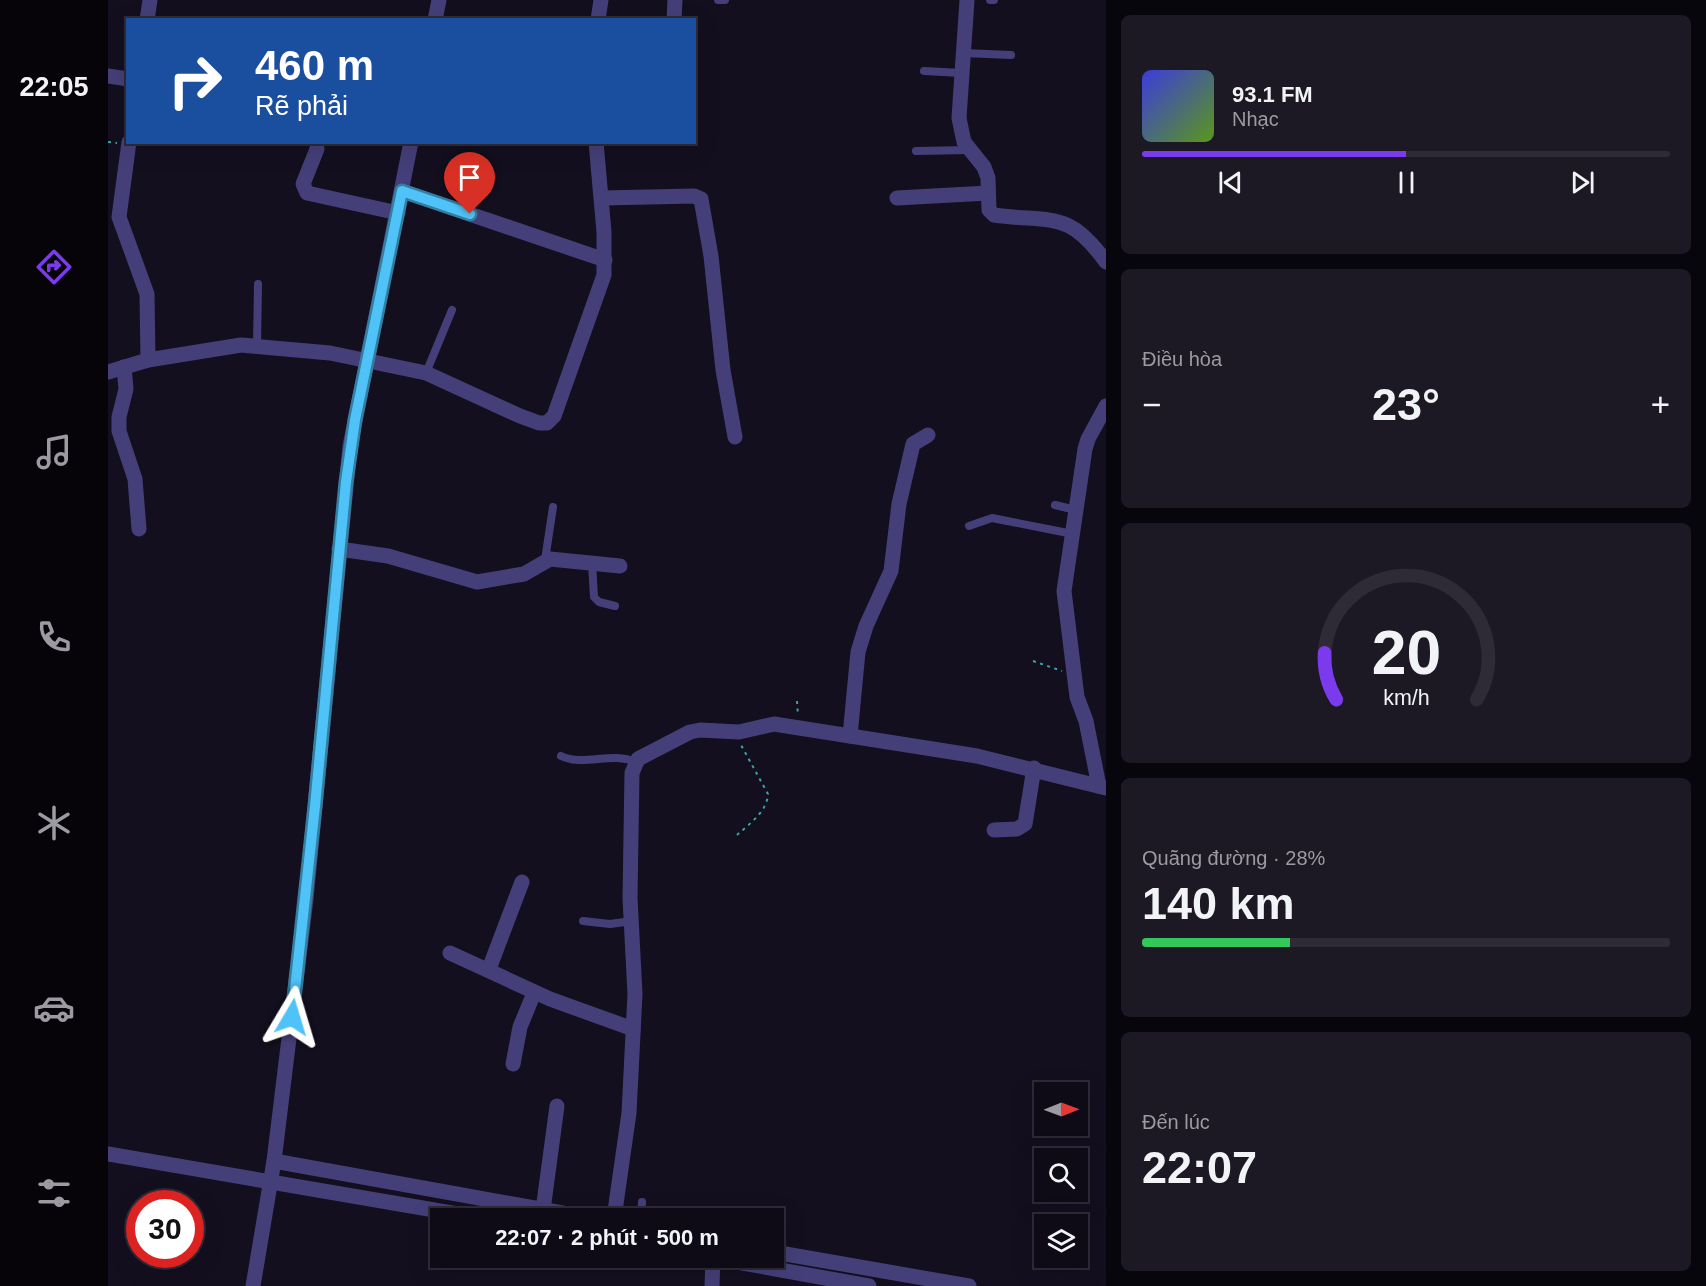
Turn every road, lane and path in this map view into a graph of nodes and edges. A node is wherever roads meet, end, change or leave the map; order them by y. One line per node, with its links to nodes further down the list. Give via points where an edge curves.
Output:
1 (150, 0): 8 (street)
2 (439, 0): 9 (street)
3 (601, 0): 10 (street)
4 (675, 0): 11 (street)
5 (717, 0): 6 (lane)
6 (725, 0)
7 (967, 0): 12 (street)
8 (147, 18)
9 (435, 18)
10 (598, 18)
11 (674, 18)
12 (963, 53): 13 (lane); 15 (street)
13 (1011, 55)
14 (924, 71): 15 (lane)
15 (961, 73): 22 (street, via 961,132)
16 (108, 76): 17 (street)
17 (126, 79)
18 (129, 144): 29 (street)
19 (411, 144): 24 (street)
20 (596, 144): 26 (street)
21 (317, 149): 28 (street, via 303,184 305,191)
22 (969, 150): 23 (lane); 25 (street, via 984,167)
23 (916, 151)
24 (402, 191): 28 (street); 30 (street)
25 (988, 193): 27 (street); 31 (street, via 991,214 1070,224)
26 (602, 198): 30 (street); 42 (street, via 701,199)
27 (897, 198)
28 (398, 213): 36 (street)
29 (115, 230): 35 (street, via 147,294)
30 (605, 260): 39 (street, via 600,289 552,420 539,423 520,416)
31 (1106, 262)
32 (258, 284): 34 (lane)
33 (452, 310): 39 (lane)
34 (257, 345): 35 (street); 36 (street, via 330,353)
35 (148, 360): 37 (street)
36 (368, 362): 39 (street); 49 (street, via 350,446)
37 (124, 368): 38 (street); 47 (street, via 126,389 118,431 135,479)
38 (108, 372)
39 (426, 373)
40 (1106, 406): 45 (street, via 1088,439)
41 (928, 435): 57 (street, via 913,444 910,452 891,572 858,652)
42 (735, 437)
43 (1054, 505): 45 (lane)
44 (553, 507): 50 (lane)
45 (1078, 511): 48 (street)
46 (969, 525): 48 (lane, via 992,518)
47 (139, 529)
48 (1073, 534): 55 (street, via 1064,591)
49 (339, 549): 50 (street, via 388,556 477,582 524,574); 74 (street, via 309,864)
50 (545, 560): 51 (street)
51 (592, 563): 52 (street); 53 (lane, via 594,597)
52 (620, 566)
53 (615, 606)
54 (1034, 661): 55 (path)
55 (1073, 672): 61 (street)
56 (735, 732): 57 (street, via 774,724); 59 (street, via 690,732); 63 (path, via 768,794 760,813)
57 (850, 736): 60 (street, via 938,748)
58 (561, 756): 59 (lane)
59 (635, 762): 66 (street)
60 (1034, 768): 61 (street); 62 (street, via 1025,824 1017,829)
61 (1102, 787)
62 (994, 830)
63 (737, 835)
64 (522, 882): 68 (street)
65 (583, 921): 66 (lane)
66 (632, 921): 70 (street)
67 (450, 953): 68 (street)
68 (489, 969): 69 (street)
69 (534, 993): 70 (street); 71 (street, via 520,1027)
70 (633, 1029): 79 (street, via 629,1113)
71 (513, 1064)
72 (557, 1106): 78 (street)
73 (108, 1154): 74 (street)
74 (272, 1172): 76 (street); 77 (street); 84 (street)
75 (642, 1202): 80 (lane)
76 (436, 1208)
77 (529, 1208)
78 (543, 1208)
79 (615, 1208)
80 (642, 1208)
81 (784, 1254): 87 (street)
82 (713, 1268): 85 (street)
83 (769, 1268): 86 (street)
84 (253, 1286)
85 (712, 1286)
86 (869, 1286)
87 (969, 1286)

